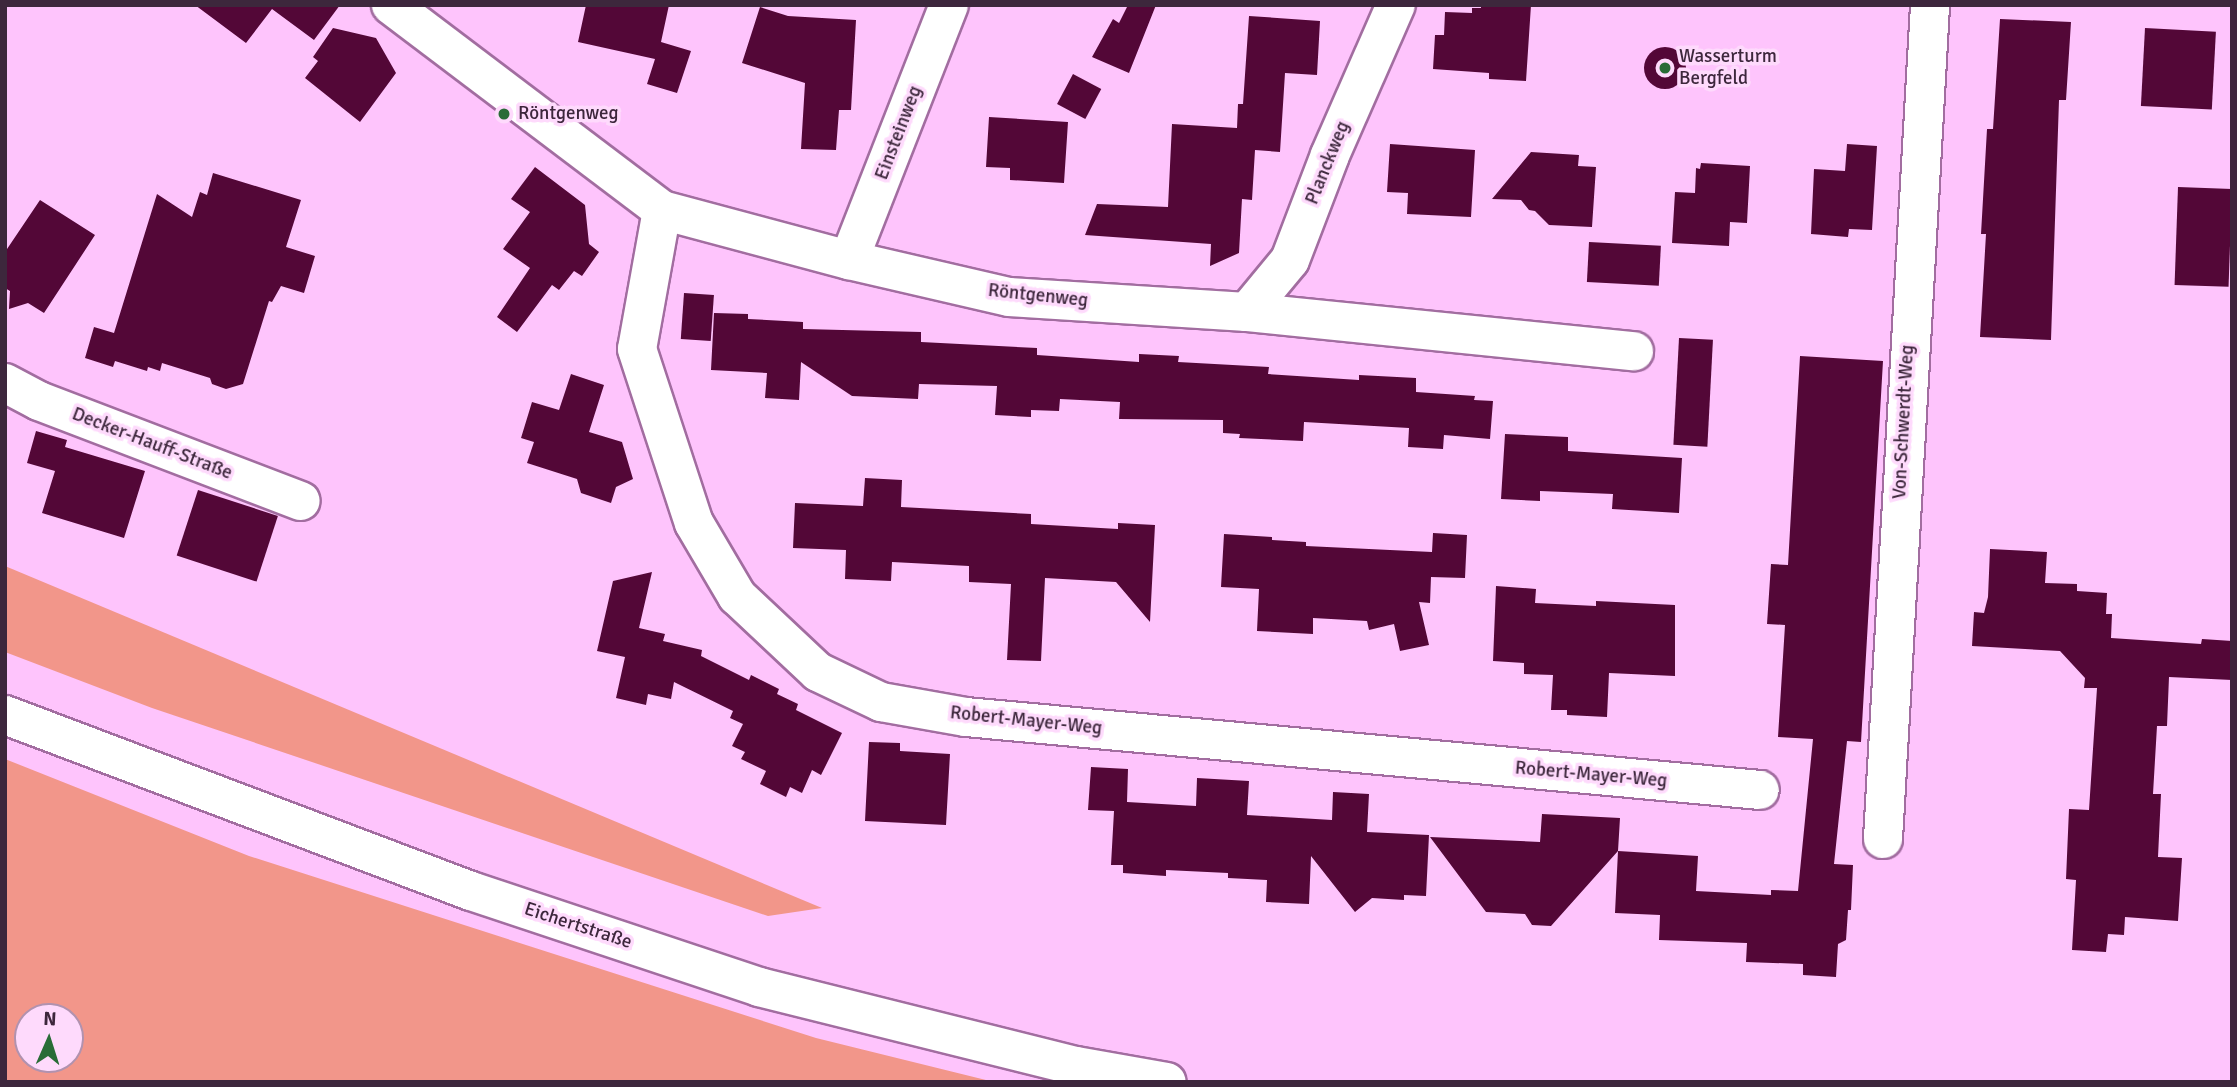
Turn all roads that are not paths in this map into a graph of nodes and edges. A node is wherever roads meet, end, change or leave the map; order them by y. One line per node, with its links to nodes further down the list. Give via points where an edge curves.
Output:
1 (949, 5): 6 (street, Einsteinweg)
2 (1396, 5): 7 (street, Planckweg, via 1290,260)
3 (1930, 5): 13 (street, Von-Schwerdt-Weg)
4 (398, 7): 5 (street, Röntgenweg)
5 (662, 210): 6 (street, Röntgenweg); 12 (street, Robert-Mayer-Weg, via 636,349 694,523 737,596 818,673 881,702 966,717)
6 (849, 260): 7 (street, Röntgenweg, via 1009,297)
7 (1247, 312): 8 (street, Röntgenweg)
8 (1634, 351)
9 (5, 383): 10 (street, Decker-Hauff-Straße, via 39,401)
10 (302, 500)
11 (5, 715): 14 (street, Eichertstraße, via 471,891 759,987 1076,1066)
12 (1760, 790)
13 (1883, 839)
14 (1167, 1082)

